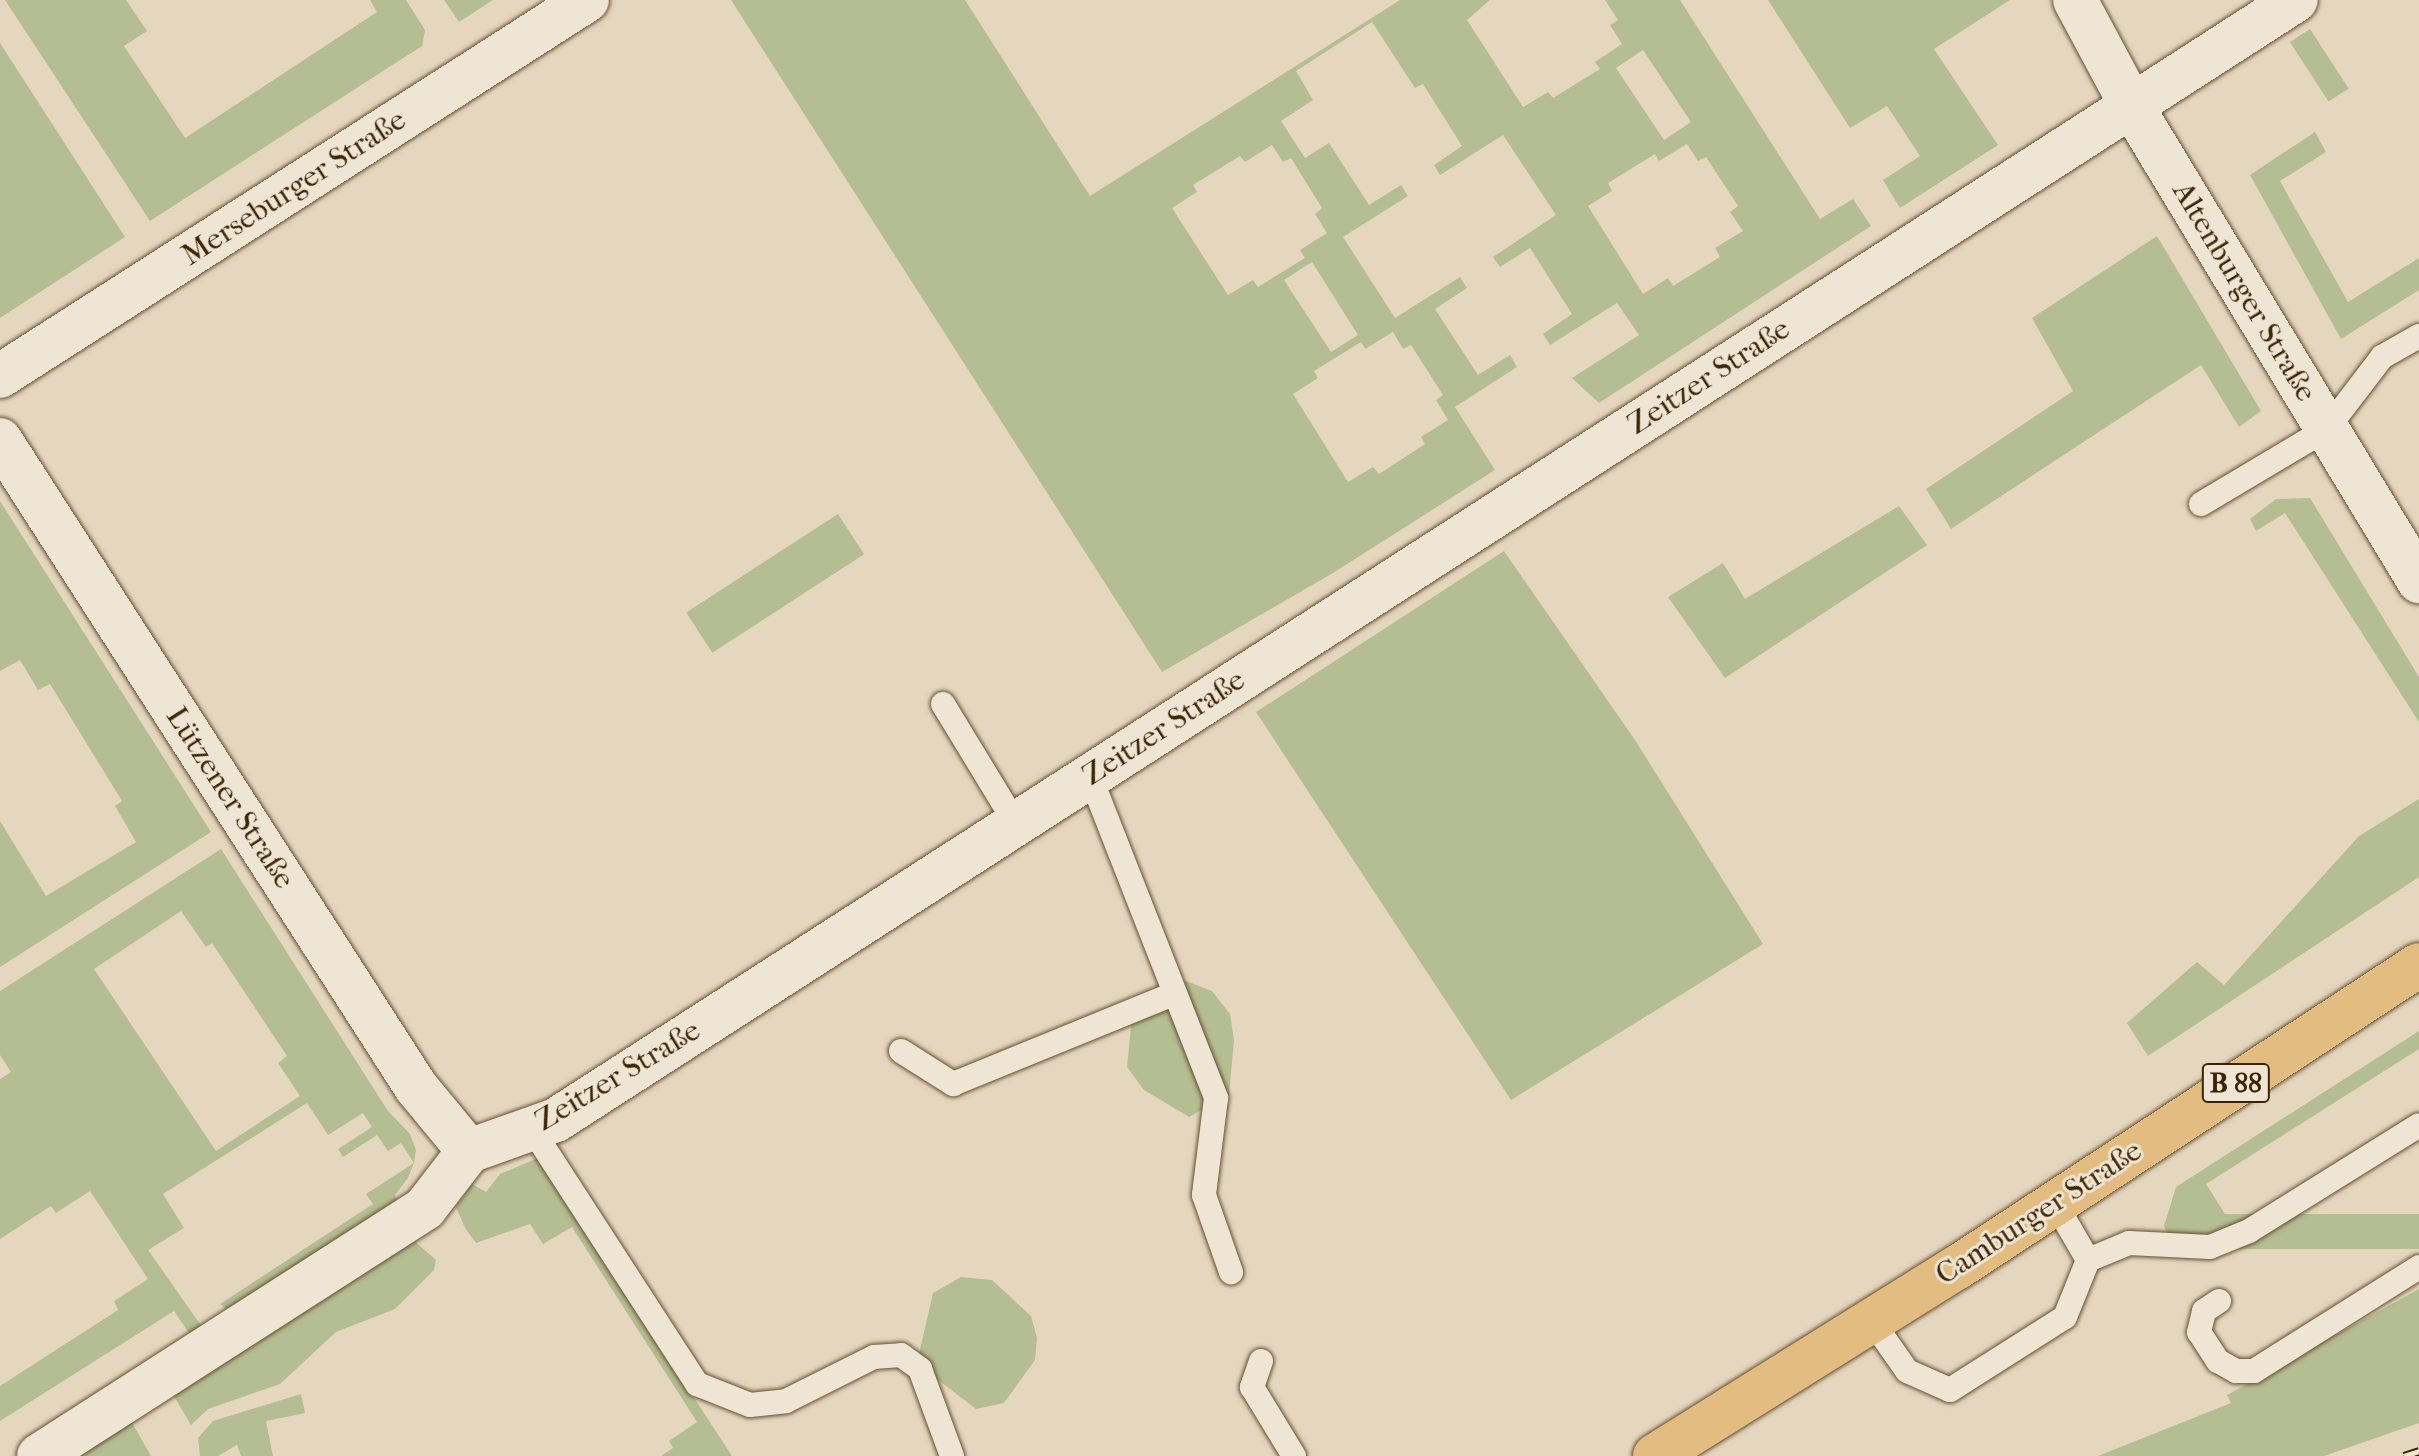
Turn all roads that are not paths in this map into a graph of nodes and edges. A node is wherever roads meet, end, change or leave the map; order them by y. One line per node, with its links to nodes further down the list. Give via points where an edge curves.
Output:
1 (587, 0): 6 (street, Merseburger Straße)
2 (2075, 0): 4 (street, Altenburger Straße)
3 (2296, 0): 4 (street, Zeitzer Straße)
4 (2134, 110): 7 (street, Altenburger Straße); 12 (street, Zeitzer Straße, via 2046,160)
5 (2419, 336): 7 (lane, via 2382,357)
6 (0, 376)
7 (2327, 429): 9 (lane); 10 (street, Altenburger Straße)
8 (0, 440): 19 (street, Lützener Straße, via 416,1087)
9 (2201, 504)
10 (2419, 581)
11 (943, 704): 13 (lane)
12 (1090, 776): 13 (street, Zeitzer Straße); 15 (lane)
13 (1016, 824): 18 (street, Zeitzer Straße, via 556,1120)
14 (2419, 965): 20 (main road, Camburger Straße / B 88)
15 (1174, 994): 16 (lane, via 953,1084); 23 (lane, via 1216,1098 1204,1195)
16 (901, 1051)
17 (2419, 1125): 21 (lane, via 2249,1231 2210,1247 2129,1243)
18 (532, 1129): 19 (street, Zeitzer Straße); 28 (lane, via 697,1384 750,1405 786,1401 874,1357 901,1355 920,1369)
19 (469, 1151): 27 (street, via 425,1208)
20 (2055, 1203): 21 (lane); 25 (main road, Camburger Straße / B 88)
21 (2088, 1260): 25 (lane, via 2065,1317 1950,1390 1907,1371)
22 (2419, 1267): 24 (lane, via 2254,1371 2236,1371 2218,1361 2199,1332 2204,1311)
23 (1231, 1272)
24 (2219, 1301)
25 (1872, 1321): 30 (main road, Camburger Straße / B 88)
26 (1261, 1361): 29 (lane, via 1252,1387)
27 (39, 1456)
28 (952, 1456)
29 (1294, 1456)
30 (1655, 1456)

